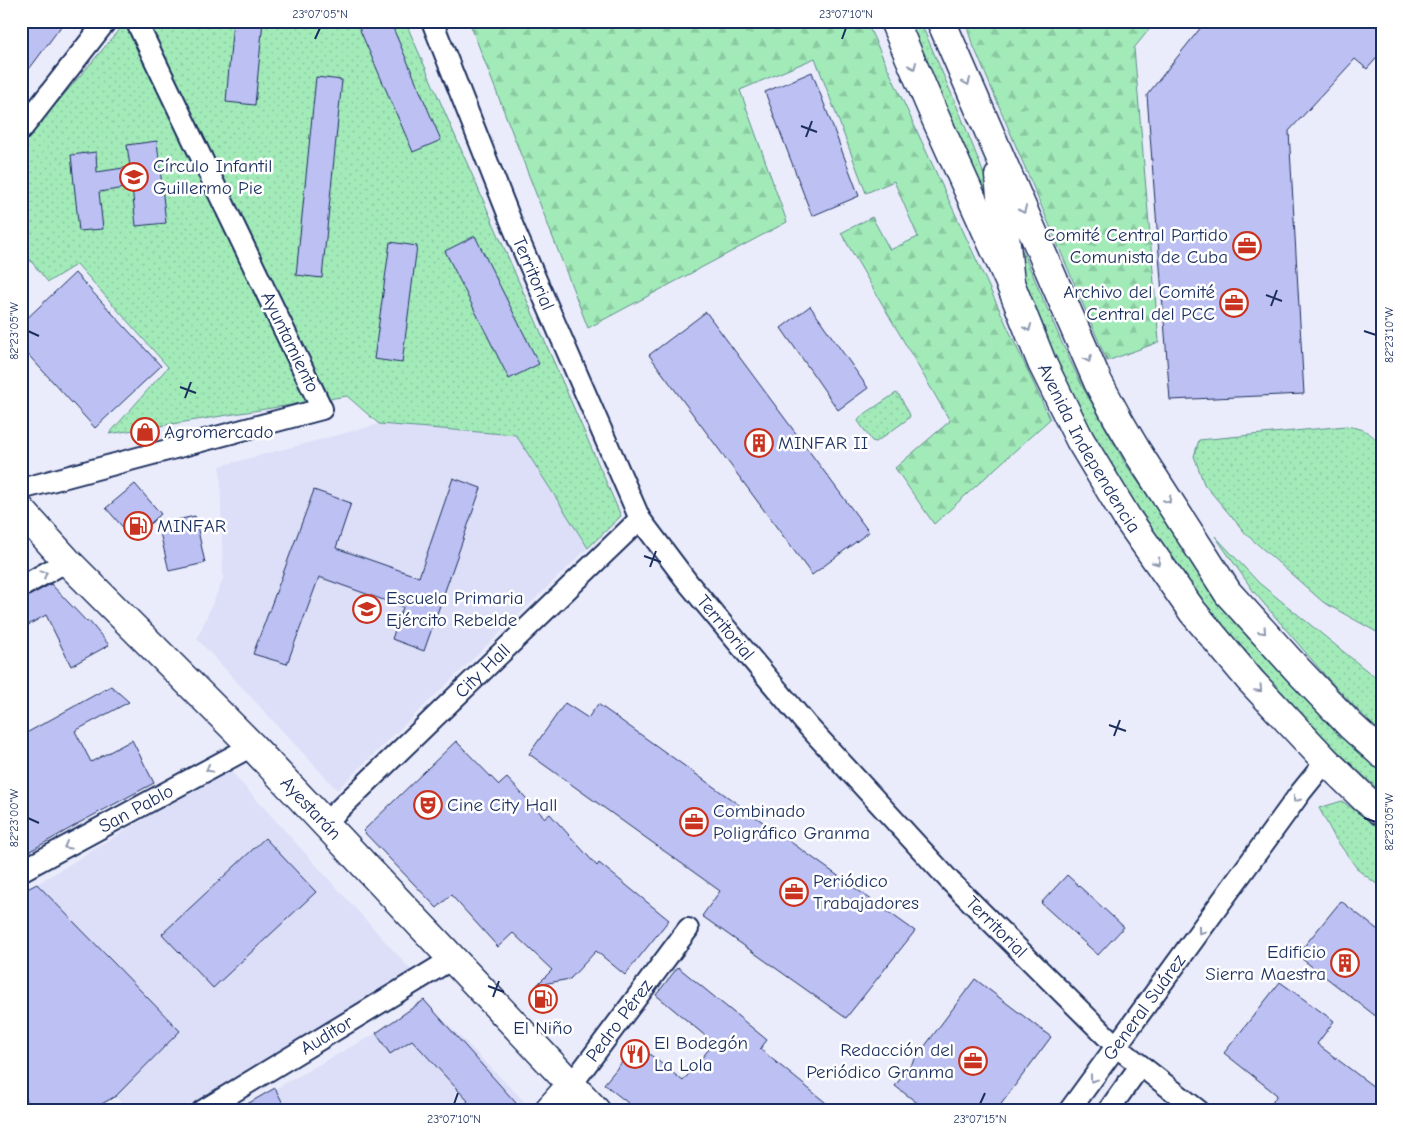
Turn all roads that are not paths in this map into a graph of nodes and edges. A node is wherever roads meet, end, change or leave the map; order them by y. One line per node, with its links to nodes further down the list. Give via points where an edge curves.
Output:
1 (106, 21): 6 (street)
2 (136, 21): 9 (street, Ayuntamiento, via 322,409)
3 (432, 21): 11 (street, Territorial, via 514,229)
4 (894, 21): 8 (main road, Avenida Independencia, one-way to 8)
5 (941, 21): 7 (main road, Avenida Independencia, one-way to 7)
6 (21, 130)
7 (996, 150): 8 (main road); 15 (main road, Avenida Independencia, one-way to 15, via 1098,382 1138,454 1228,593 1351,726)
8 (1010, 283): 16 (main road, Avenida Independencia, one-way to 16, via 1042,363 1080,440 1127,518 1193,612 1250,680)
9 (21, 489)
10 (21, 510): 12 (main road, Ayestarán)
11 (640, 519): 18 (street, City Hall); 22 (street, Territorial, via 689,584 806,724 950,881)
12 (68, 560): 13 (street, one-way to 12); 14 (main road, Ayestarán)
13 (21, 586)
14 (252, 746): 18 (main road, Ayestarán); 19 (street, San Pablo, one-way to 19)
15 (1382, 754)
16 (1326, 761): 17 (main road, Avenida Independencia); 22 (street, General Suárez, one-way to 22)
17 (1382, 812)
18 (325, 823): 21 (main road, Ayestarán)
19 (21, 871)
20 (688, 929): 24 (street, Pedro Pérez)
21 (452, 959): 24 (main road, Ayestarán); 25 (street, Auditor)
22 (1117, 1047): 23 (street, Territorial); 28 (street, General Suárez, one-way to 28)
23 (1140, 1066): 29 (street, General Suárez); 30 (street, Territorial)
24 (572, 1084): 26 (main road, Pedro Pérez); 27 (main road, Ayestarán)
25 (202, 1111)
26 (548, 1111)
27 (596, 1111)
28 (1069, 1111)
29 (1108, 1111)
30 (1199, 1111)

